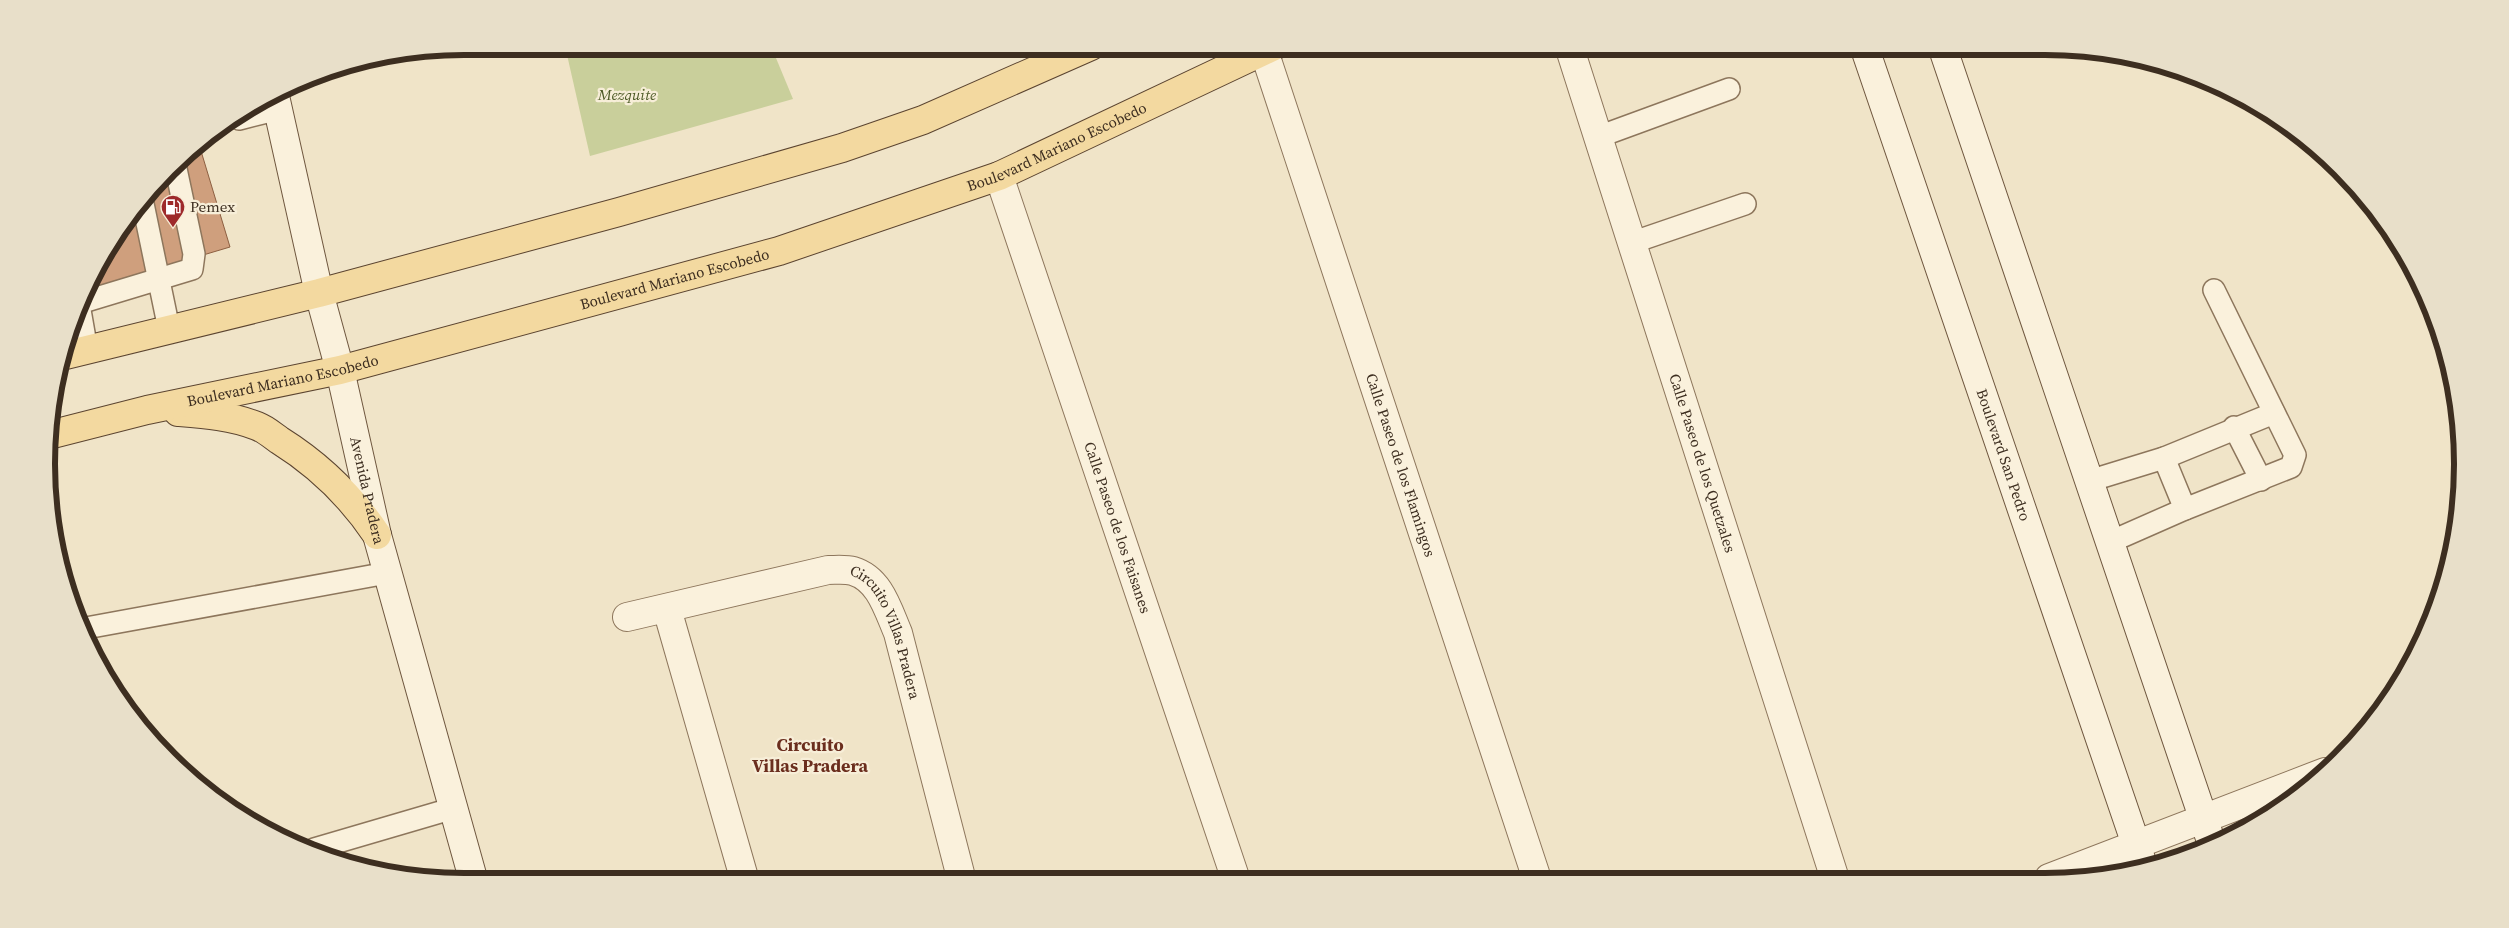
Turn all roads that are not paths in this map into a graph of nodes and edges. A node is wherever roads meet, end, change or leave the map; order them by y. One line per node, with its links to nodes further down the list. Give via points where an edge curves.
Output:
1 (1071, 55): 18 (main road, via 932,116 842,148)
2 (1256, 55): 12 (main road, Boulevard Mariano Escobedo)
3 (1271, 55): 49 (street, Calle Paseo de los Flamingos)
4 (1572, 55): 10 (street, Calle Paseo de los Quetzales)
5 (1867, 55): 43 (street, Boulevard San Pedro)
6 (1945, 55): 30 (street)
7 (1729, 89): 10 (lane)
8 (277, 103): 9 (lane); 18 (street, Avenida Pradera)
9 (256, 112)
10 (1598, 136): 15 (street, Calle Paseo de los Quetzales)
11 (177, 173): 16 (lane, via 194,254 192,269)
12 (999, 176): 23 (main road, Boulevard Mariano Escobedo, via 779,251); 48 (street, Calle Paseo de los Faisanes)
13 (1745, 204): 15 (lane)
14 (144, 209): 16 (lane)
15 (1632, 243): 50 (street, Calle Paseo de los Quetzales)
16 (159, 280): 19 (lane); 20 (lane)
17 (2214, 290): 25 (lane)
18 (319, 293): 20 (main road); 23 (street, Avenida Pradera)
19 (89, 300)
20 (169, 329): 22 (main road)
21 (78, 330): 22 (lane)
22 (76, 352)
23 (340, 370): 24 (main road, Boulevard Mariano Escobedo); 32 (street, Avenida Pradera)
24 (147, 410): 27 (main road, Boulevard Mariano Escobedo); 32 (main road, via 214,415 258,426 296,450 336,483)
25 (2274, 413): 26 (lane); 29 (lane, via 2295,455 2291,467)
26 (2234, 427): 28 (lane); 29 (lane)
27 (56, 432)
28 (2164, 458): 30 (lane); 31 (lane)
29 (2260, 480): 31 (lane)
30 (2089, 481): 33 (street)
31 (2185, 509): 33 (lane)
32 (377, 535): 34 (street, Avenida Pradera)
33 (2110, 542): 40 (street)
34 (388, 573): 37 (lane); 39 (street, Avenida Pradera)
35 (668, 609): 36 (street, Circuito Villas Pradera); 46 (street); 47 (street, Circuito Villas Pradera, via 828,570 852,571 872,581 898,633)
36 (628, 617)
37 (89, 627)
38 (2305, 780): 40 (street)
39 (454, 808): 42 (lane); 45 (street, Avenida Pradera)
40 (2204, 819): 41 (street); 43 (street)
41 (2210, 838)
42 (321, 847)
43 (2139, 855): 44 (street)
44 (2073, 872)
45 (472, 873)
46 (744, 873)
47 (960, 873)
48 (1234, 873)
49 (1535, 873)
50 (1833, 873)

